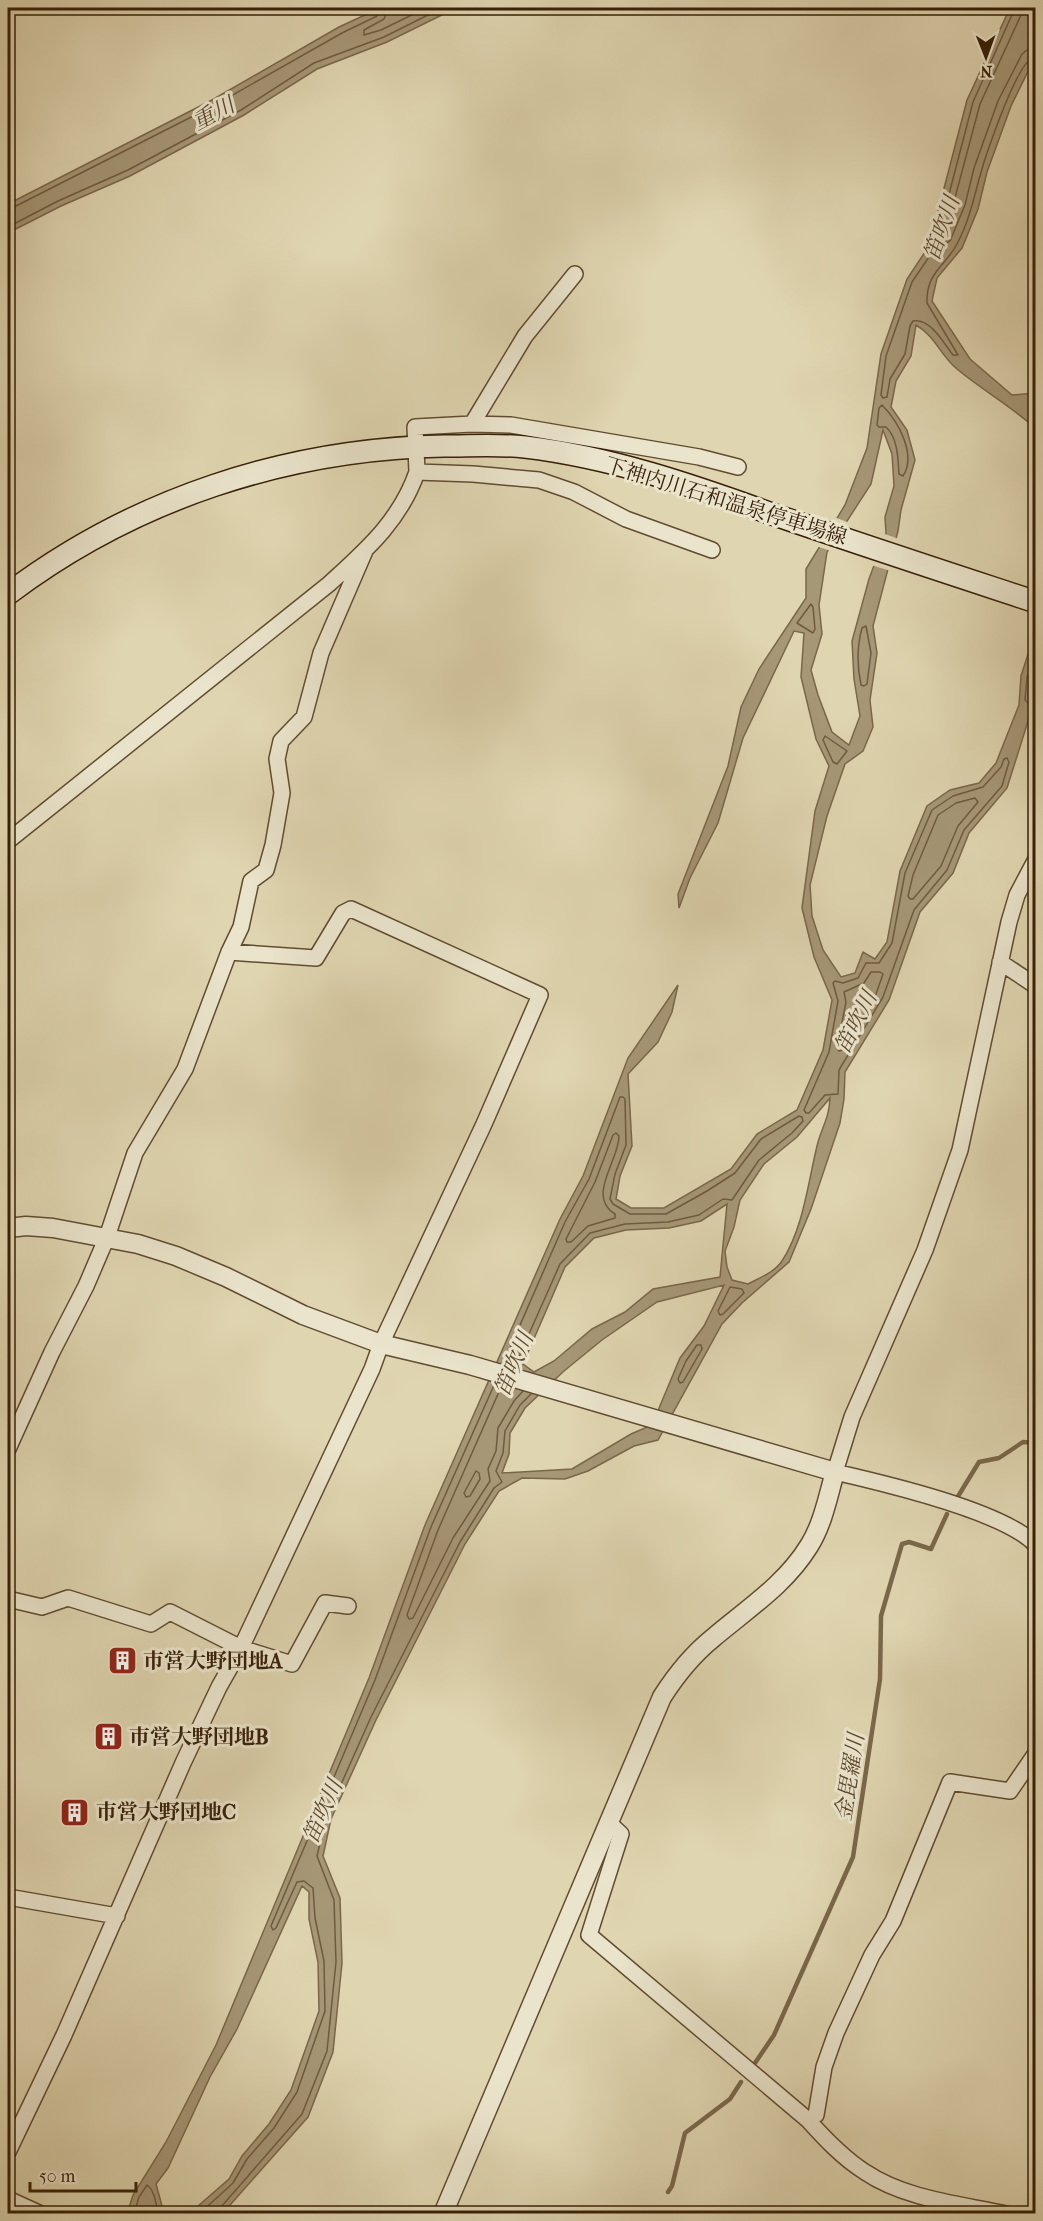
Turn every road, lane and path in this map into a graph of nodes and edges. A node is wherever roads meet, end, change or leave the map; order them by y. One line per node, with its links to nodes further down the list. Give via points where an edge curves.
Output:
1 (575, 274): 2 (street, via 525,336)
2 (472, 424): 3 (street, via 415,427); 4 (street, via 511,425)
3 (414, 447): 5 (street); 8 (main road, 下神内川石和温泉停車場線, via 306,460 260,470 191,493 108,530); 9 (main road, 下神内川石和温泉停車場線, via 524,447 619,464)
4 (738, 467)
5 (417, 472): 6 (street, via 539,480 574,492 626,519); 7 (street, via 404,503)
6 (712, 550)
7 (365, 551): 10 (street, via 282,624); 12 (street, via 321,653 304,717 280,741 277,759 282,793 273,845 266,870 251,881 242,927)
8 (8, 594)
9 (1035, 602)
10 (8, 841)
11 (1035, 859): 13 (street, via 1017,895)
12 (229, 952): 16 (street, via 184,1070 135,1153); 17 (street, via 316,957 343,913 351,909 540,995)
13 (1000, 962): 14 (street); 19 (street, via 960,1150 924,1250 852,1417)
14 (1035, 986)
15 (8, 1228): 16 (street, via 53,1228)
16 (107, 1237): 17 (street, via 176,1256 303,1315); 18 (street)
17 (381, 1344): 19 (street, via 470,1365); 23 (street)
18 (8, 1449)
19 (835, 1472): 20 (street, via 921,1494 992,1518); 25 (street, via 822,1518 810,1545 792,1570 690,1659 662,1697)
20 (1035, 1545)
21 (8, 1599): 23 (street, via 42,1607 68,1598 151,1624 170,1612)
22 (348, 1606): 23 (street, via 325,1603 292,1664)
23 (241, 1648): 27 (street, via 183,1763)
24 (1035, 1753): 28 (street, via 1010,1791 950,1782 892,1921 836,2033 824,2067 816,2115)
25 (608, 1822): 28 (street, via 621,1834 589,1935); 32 (street)
26 (8, 1897): 27 (street)
27 (117, 1916): 29 (street)
28 (808, 2120): 33 (street, via 832,2146 866,2173 892,2186)
29 (8, 2152)
30 (8, 2199): 31 (street)
31 (41, 2214)
32 (443, 2214)
33 (1006, 2214)

